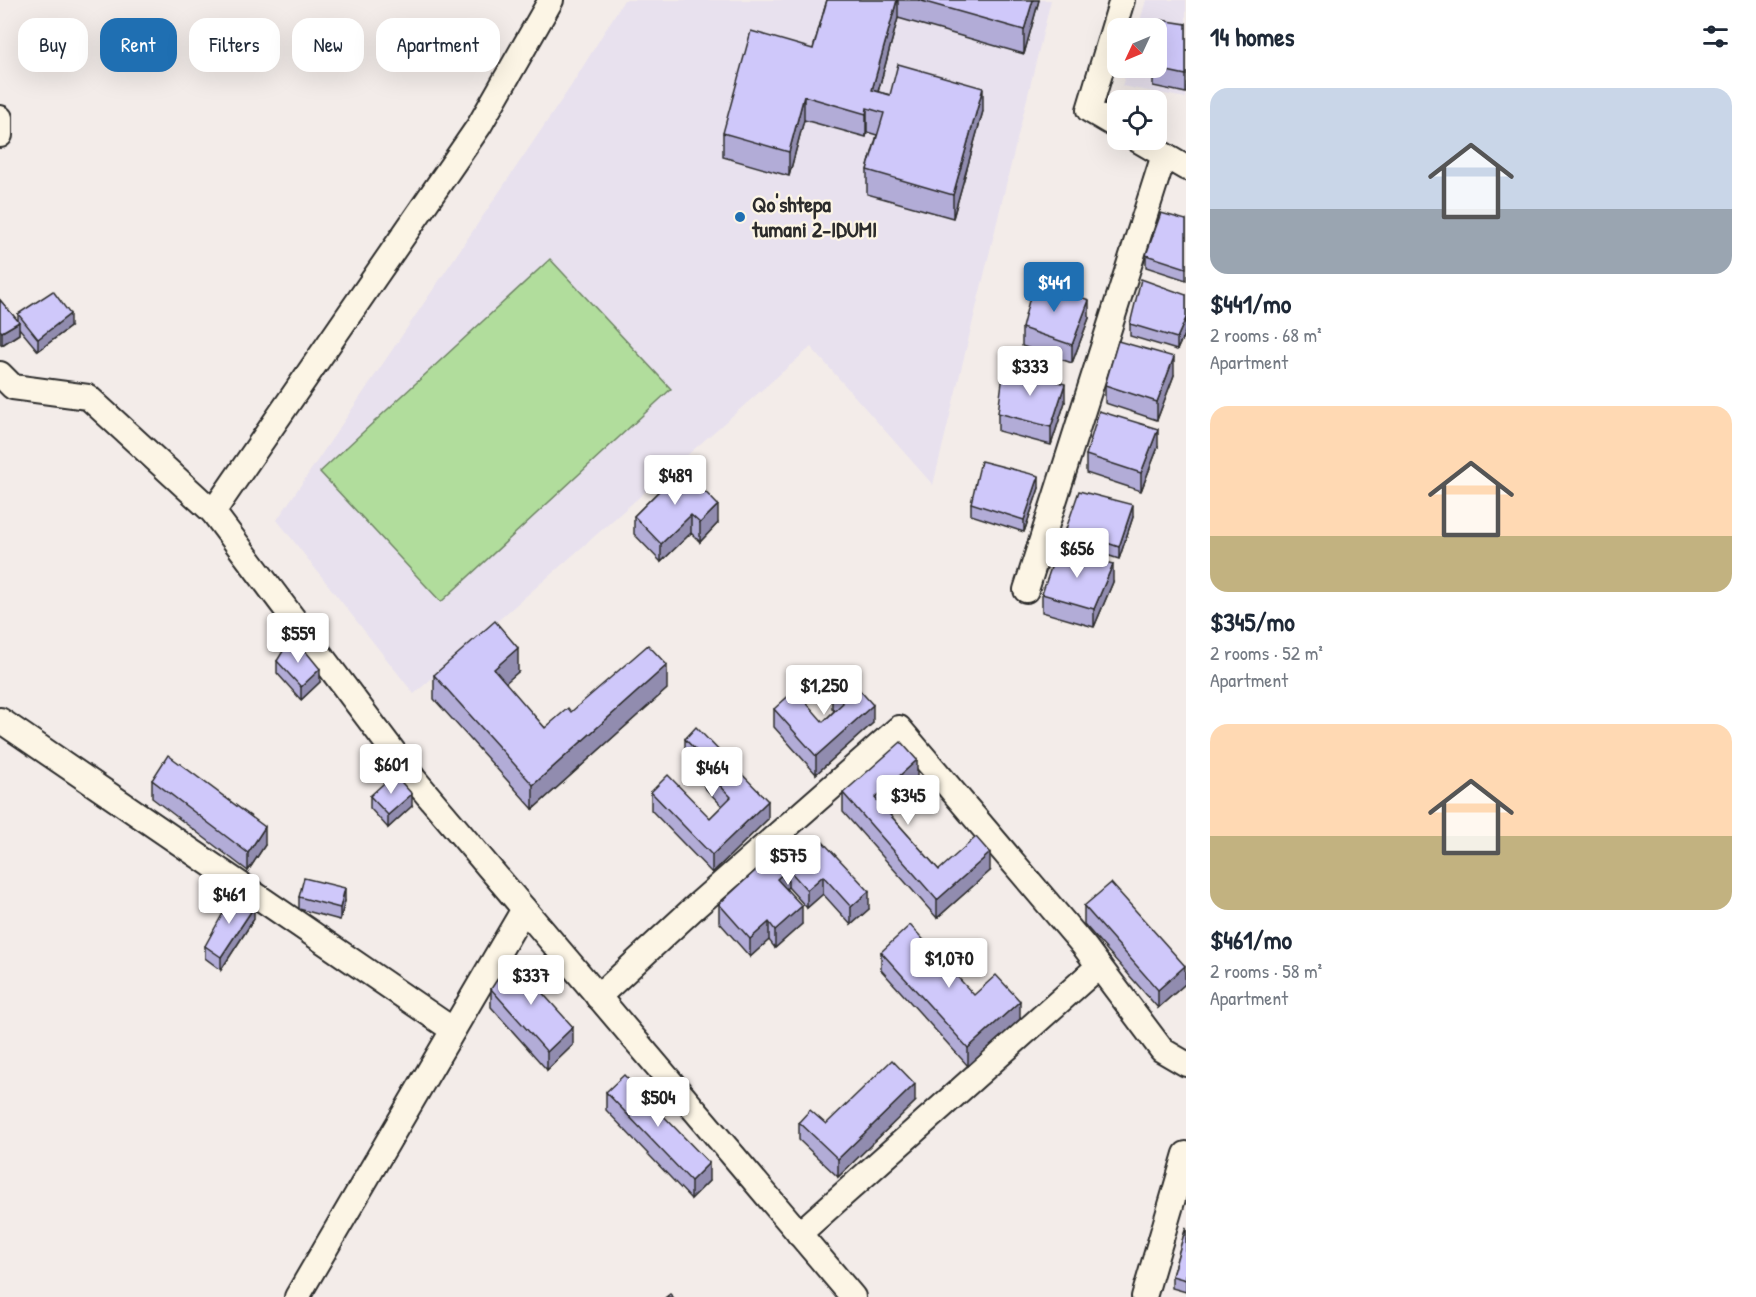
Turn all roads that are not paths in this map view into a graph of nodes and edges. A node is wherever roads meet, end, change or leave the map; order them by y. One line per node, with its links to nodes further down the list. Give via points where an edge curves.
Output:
1 (551, 0): 10 (street, via 479,126)
2 (1122, 0): 4 (street, via 1089,110)
3 (0, 118): 5 (street)
4 (1107, 121)
5 (0, 135)
6 (1155, 150): 7 (street)
7 (1164, 155): 8 (street); 11 (street)
8 (1186, 168)
9 (0, 374): 10 (street, via 14,387 88,397)
10 (213, 512): 13 (street, via 414,778)
11 (1026, 590)
12 (0, 720): 16 (street)
13 (524, 909): 15 (street); 16 (street)
14 (1099, 966): 15 (street, via 899,728); 17 (street, via 1162,1050); 19 (street)
15 (598, 997): 19 (street)
16 (453, 1030): 20 (street)
17 (1186, 1064)
18 (1186, 1154): 22 (street)
19 (800, 1234): 21 (street)
20 (297, 1297)
21 (853, 1297)
22 (1144, 1297)

